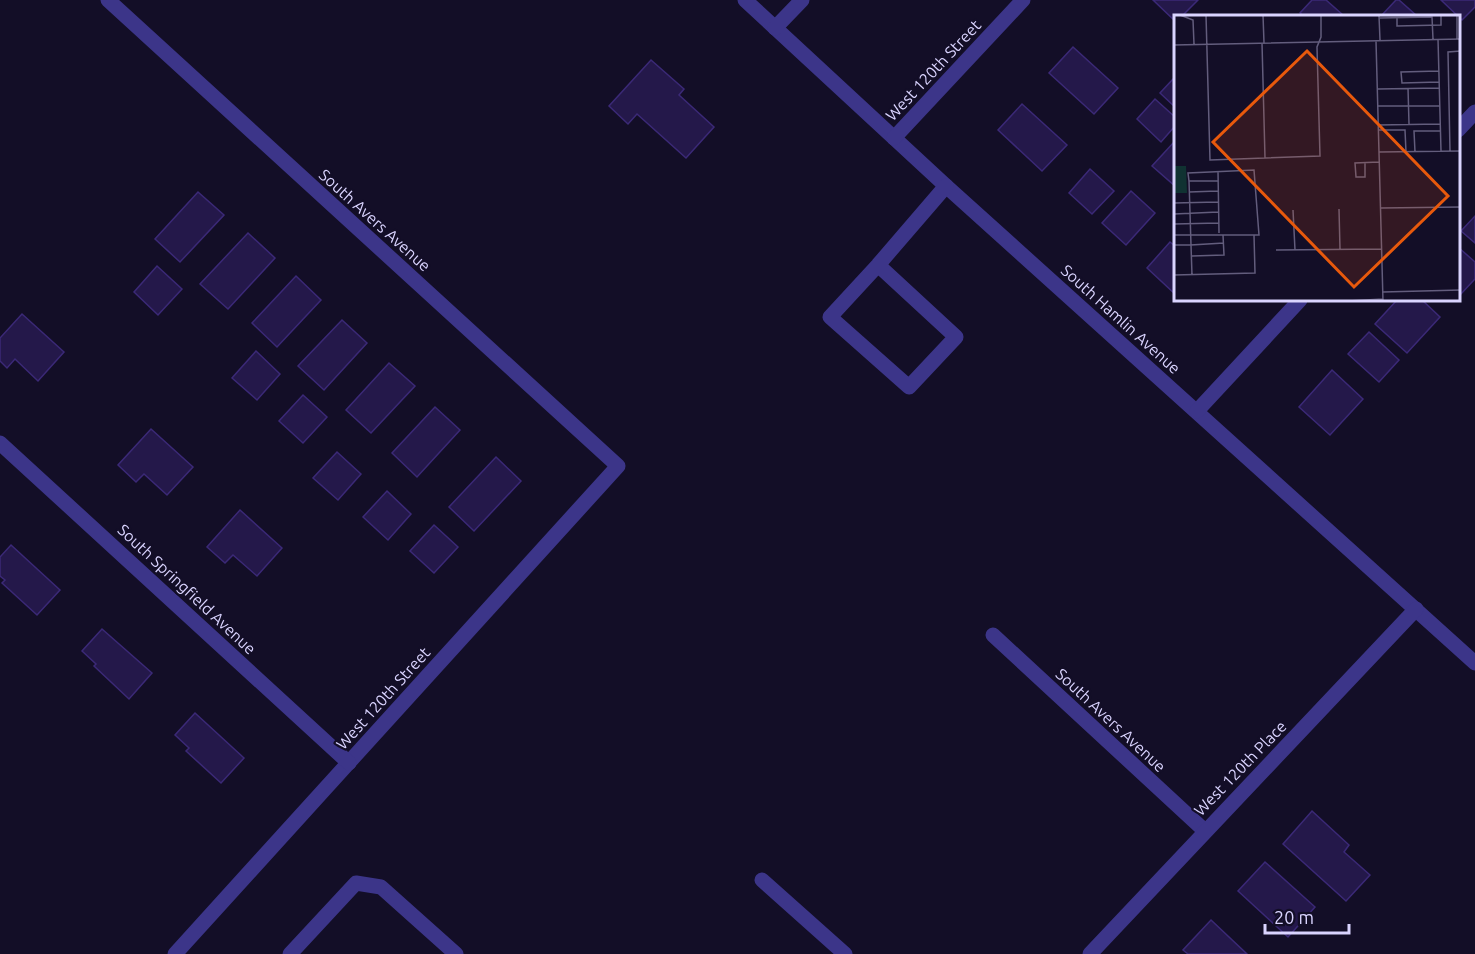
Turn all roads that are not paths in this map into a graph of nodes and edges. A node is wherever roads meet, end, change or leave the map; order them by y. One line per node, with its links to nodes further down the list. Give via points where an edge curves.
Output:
1 (108, 0): 14 (street, South Avers Avenue)
2 (802, 0): 5 (street)
3 (1023, 0): 8 (street, West 120th Street)
4 (747, 1): 5 (street, South Hamlin Avenue)
5 (775, 28): 8 (street, South Hamlin Avenue)
6 (1475, 112): 7 (street)
7 (1460, 128)
8 (894, 138): 9 (street, South Hamlin Avenue)
9 (946, 186): 10 (street); 12 (street, South Hamlin Avenue)
10 (878, 265): 10 (street, via 830,316 909,387 956,337)
11 (1298, 302): 12 (street)
12 (1197, 411): 15 (street, South Hamlin Avenue)
13 (0, 443): 18 (street, South Springfield Avenue)
14 (618, 466): 18 (street, West 120th Street)
15 (1416, 609): 17 (street, South Hamlin Avenue); 19 (street, West 120th Place)
16 (993, 635): 19 (street, South Avers Avenue)
17 (1475, 663)
18 (349, 763): 21 (street, West 120th Street)
19 (1205, 831): 25 (street, West 120th Place)
20 (762, 880): 24 (street)
21 (175, 954)
22 (290, 954): 23 (street, via 356,883 381,887)
23 (456, 954)
24 (845, 954)
25 (1090, 954)

